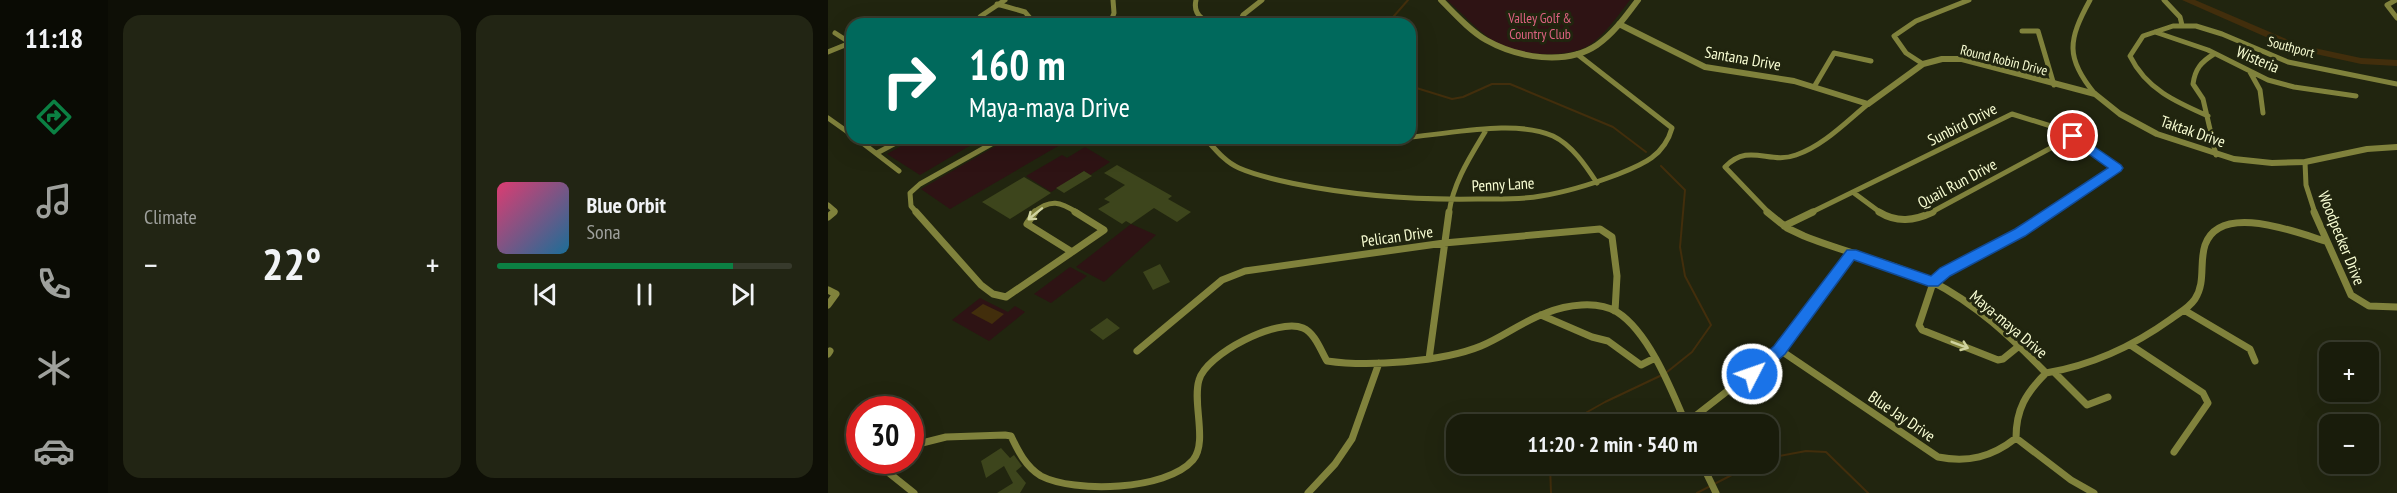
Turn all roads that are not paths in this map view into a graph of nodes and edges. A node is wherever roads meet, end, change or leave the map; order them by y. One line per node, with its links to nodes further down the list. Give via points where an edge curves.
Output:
1 (1005, 0): 11 (street)
2 (1113, 0): 14 (street)
3 (1196, 0): 15 (street, via 1193,9)
4 (1262, 0): 16 (street)
5 (1441, 0): 26 (street, via 1485,39 1505,48 1530,55)
6 (1638, 0): 18 (street)
7 (1969, 0): 29 (street, via 1916,21 1894,36 1911,58)
8 (2090, 0): 34 (street, Taktak Drive, via 2072,35 2071,51 2079,73)
9 (2164, 0): 19 (street, via 2180,17)
10 (2396, 0): 17 (street, via 2387,5)
11 (998, 4): 12 (street); 13 (street, via 1027,12)
12 (981, 18)
13 (1033, 18)
14 (1112, 18)
15 (1201, 18)
16 (1242, 18)
17 (2397, 18)
18 (1619, 24): 26 (street, via 1604,40); 33 (street, Santana Drive, via 1689,62)
19 (2182, 25): 21 (street); 31 (street, Southport, via 2228,37 2290,63)
20 (2022, 31): 32 (street, via 2038,32)
21 (2154, 32): 27 (street, Wisteria); 38 (street, via 2143,36 2130,56 2134,68 2166,97)
22 (835, 33): 23 (street)
23 (846, 41)
24 (846, 46): 25 (street)
25 (828, 52)
26 (1577, 54): 54 (street, Penny Lane, via 1672,128 1670,140 1655,158)
27 (2214, 54): 30 (street, Wisteria); 38 (street, via 2195,71 2193,84)
28 (1871, 61): 33 (street, via 1834,53)
29 (1923, 64): 32 (street, Round Robin Drive, via 1962,59); 36 (street, Maya-maya Drive)
30 (2250, 72): 35 (street, Wisteria, via 2294,87); 37 (street, via 2260,90)
31 (2397, 84)
32 (2054, 85): 34 (street, Round Robin Drive)
33 (1814, 87): 36 (street, Santana Drive)
34 (2095, 94): 50 (street, Taktak Drive, via 2120,114 2157,134)
35 (2356, 96)
36 (1868, 105): 60 (street, Maya-maya Drive, via 1791,157 1740,155 1725,167)
37 (2264, 112)
38 (2208, 116): 50 (street)
39 (828, 118): 40 (street)
40 (846, 131)
41 (1485, 132): 43 (street); 54 (street, via 1529,130 1552,136 1585,164); 57 (street)
42 (2073, 136): 56 (street, Sunbird Drive, via 2031,117 2012,114); 56 (street, Quail Run Drive, via 1920,219 1890,219); 65 (street, Sunbird Drive, via 2117,168)
43 (1416, 137)
44 (865, 144): 49 (street)
45 (894, 144): 49 (street)
46 (991, 144): 55 (street)
47 (1212, 144): 57 (street, Penny Lane, via 1236,166 1272,178 1369,196)
48 (2397, 147): 51 (street, Taktak Drive)
49 (878, 153): 52 (street)
50 (2216, 155): 51 (street, Taktak Drive, via 2272,163)
51 (2305, 162): 61 (street, Woodpecker Drive, via 2306,185)
52 (899, 171)
53 (912, 182): 55 (street)
54 (1597, 183): 57 (street, Penny Lane, via 1528,198)
55 (920, 184): 63 (street, via 910,193 911,206 993,294 1006,297)
56 (1854, 193): 60 (street, Sunbird Drive)
57 (1451, 200): 62 (street)
58 (828, 205): 59 (street, via 836,211)
59 (828, 217)
60 (1784, 226): 64 (street, Maya-maya Drive)
61 (2325, 241): 68 (street, Woodpecker Drive, via 2350,295 2362,304); 69 (street, Maya-maya Drive, via 2257,223 2221,225 2211,231 2205,242 2196,298)
62 (1444, 243): 70 (street, Pelican Drive, via 1600,229 1608,232 1617,276); 75 (street, Pelican Drive, via 1245,271 1222,280); 76 (street)
63 (1072, 252): 63 (street, one-way to 63, via 1103,228 1062,203 1055,202 1030,215 1027,224)
64 (1851, 253): 65 (street, Maya-maya Drive); 74 (street)
65 (1933, 283): 72 (street, Maya-maya Drive); 72 (street, one-way to 72, via 1919,325 1922,330 1998,360)
66 (828, 290): 67 (street, via 836,294)
67 (828, 305)
68 (2397, 308)
69 (2184, 310): 73 (street, Maya-maya Drive); 78 (street, via 2250,349)
70 (1615, 311): 71 (street, via 1570,306); 77 (street, via 1631,324)
71 (1541, 315): 76 (street, via 1482,346 1452,357); 77 (street, via 1613,344 1634,362)
72 (2019, 346): 80 (street, Maya-maya Drive)
73 (2132, 346): 80 (street, Maya-maya Drive, via 2108,358); 86 (street, via 2207,398 2208,403)
74 (1780, 350): 83 (street); 84 (street, Blue Jay Drive, via 1938,457 1957,461 1987,456 2000,452)
75 (1137, 351)
76 (1429, 359): 79 (street)
77 (1655, 361): 82 (street)
78 (2255, 361)
79 (1379, 363): 89 (street, via 1346,365 1327,361 1303,327 1289,326 1257,334 1203,369 1196,395 1196,456 1185,467 1152,483 1108,490); 91 (street, via 1348,447 1334,468)
80 (2050, 372): 81 (street, via 2087,405); 84 (street, via 2026,392 2015,414)
81 (2108, 397)
82 (1681, 414)
83 (1698, 414)
84 (2016, 438): 93 (street)
85 (924, 442): 89 (street, via 946,437 1011,436 1022,459 1043,477)
86 (2174, 452)
87 (890, 474): 90 (street)
88 (1707, 474): 92 (street)
89 (1072, 490)
90 (914, 493)
91 (1308, 493)
92 (1716, 493)
93 (2094, 493)

